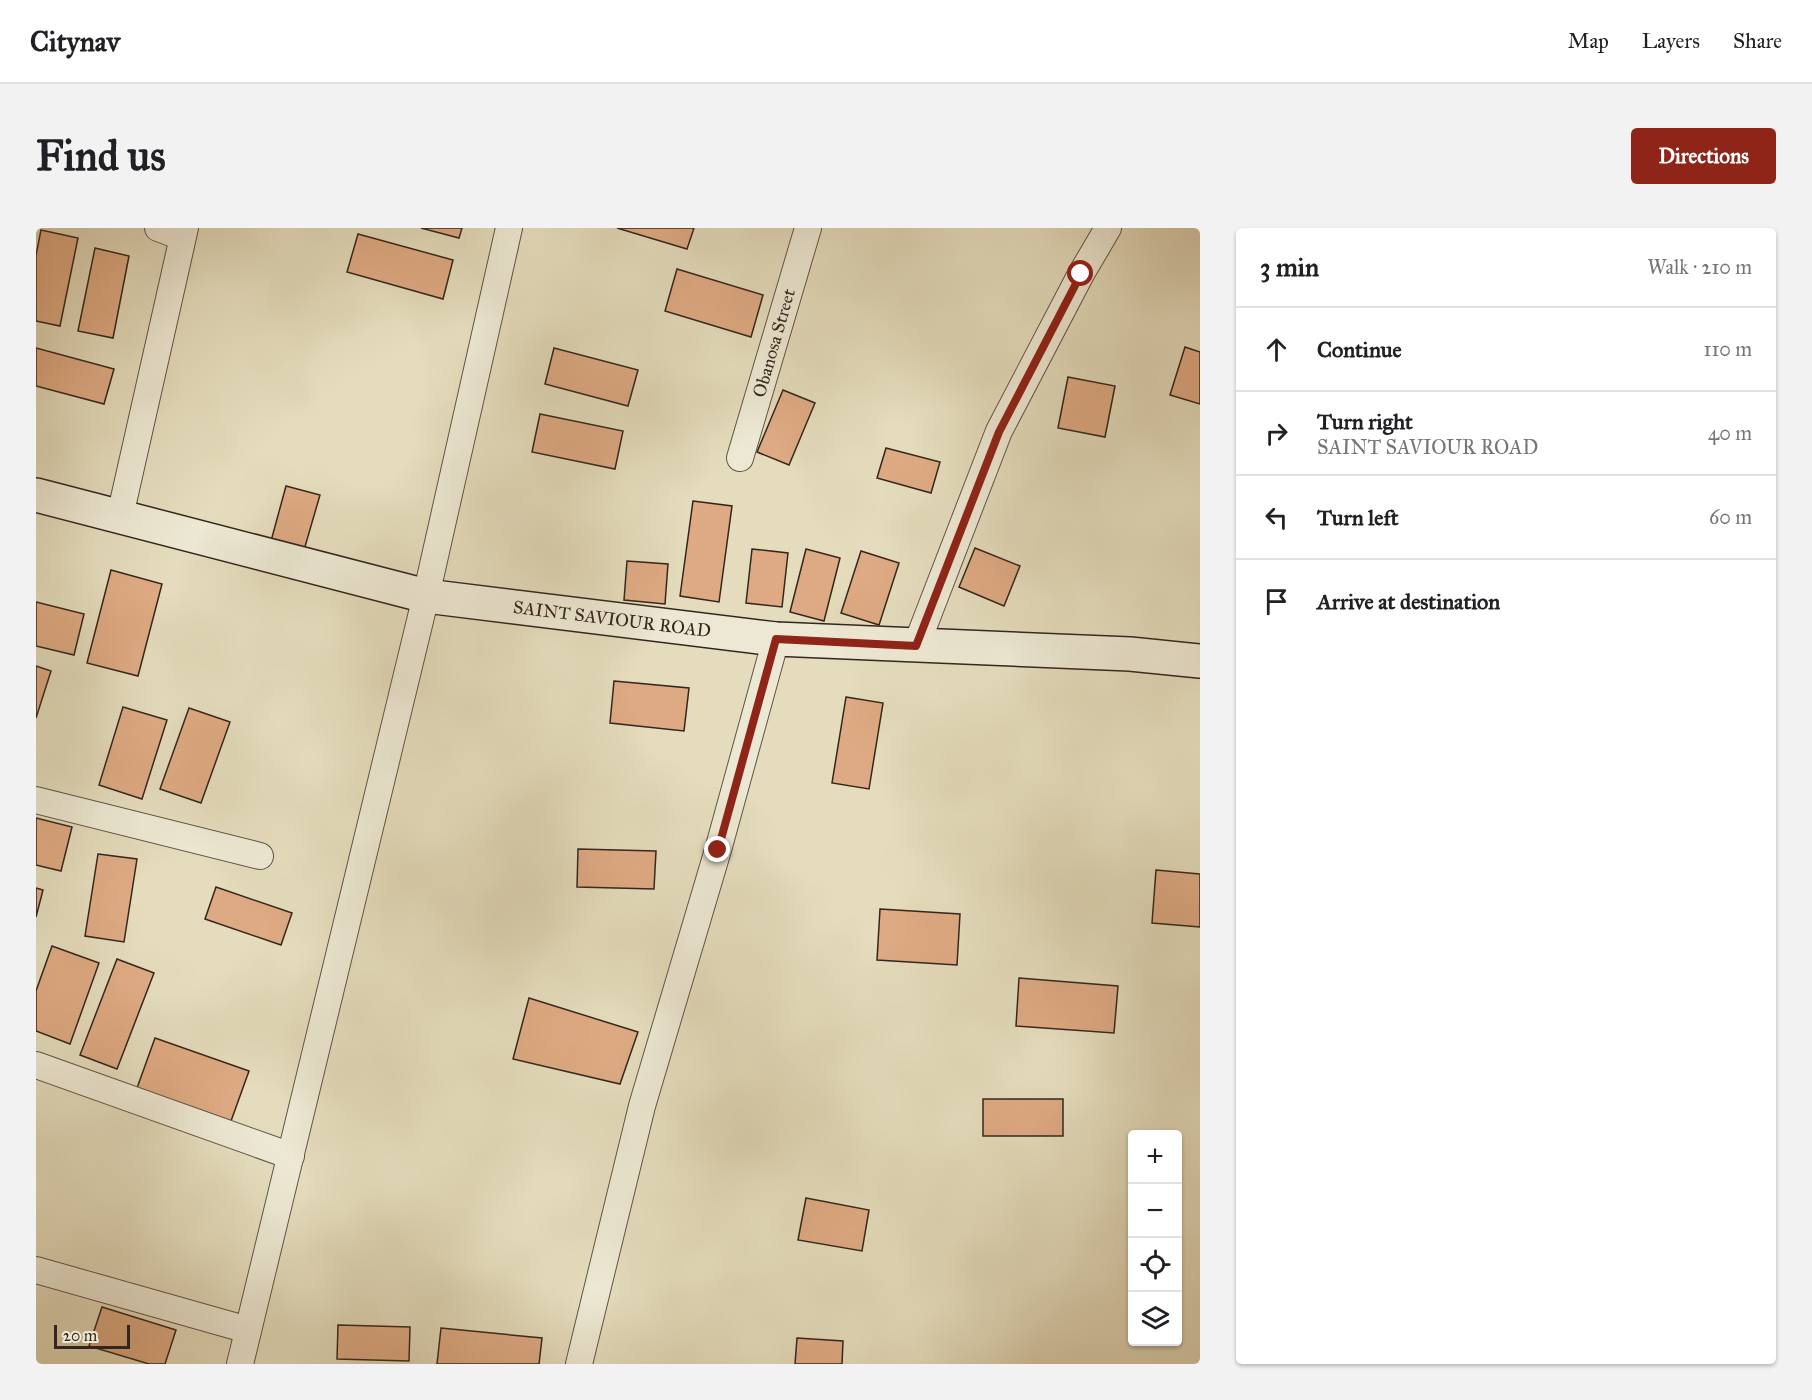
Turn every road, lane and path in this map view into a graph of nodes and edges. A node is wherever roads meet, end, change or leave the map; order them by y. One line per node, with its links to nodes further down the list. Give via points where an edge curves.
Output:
1 (158, 228): 5 (street)
2 (509, 228): 9 (street)
3 (808, 228): 6 (street, Obanosa Street)
4 (1108, 228): 11 (street, via 999,432)
5 (183, 232): 8 (street)
6 (740, 458)
7 (36, 495): 8 (street, SAINT SAVIOUR ROAD)
8 (120, 516): 9 (street, SAINT SAVIOUR ROAD)
9 (426, 596): 10 (street, SAINT SAVIOUR ROAD); 16 (street)
10 (776, 639): 11 (street, SAINT SAVIOUR ROAD); 20 (street, via 642,1106)
11 (916, 646): 12 (street, SAINT SAVIOUR ROAD, via 1130,654)
12 (1200, 661)
13 (36, 800): 14 (street)
14 (260, 856)
15 (36, 1065): 16 (street)
16 (291, 1156): 18 (street)
17 (36, 1270): 18 (street)
18 (249, 1330): 19 (street)
19 (240, 1364)
20 (579, 1364)

